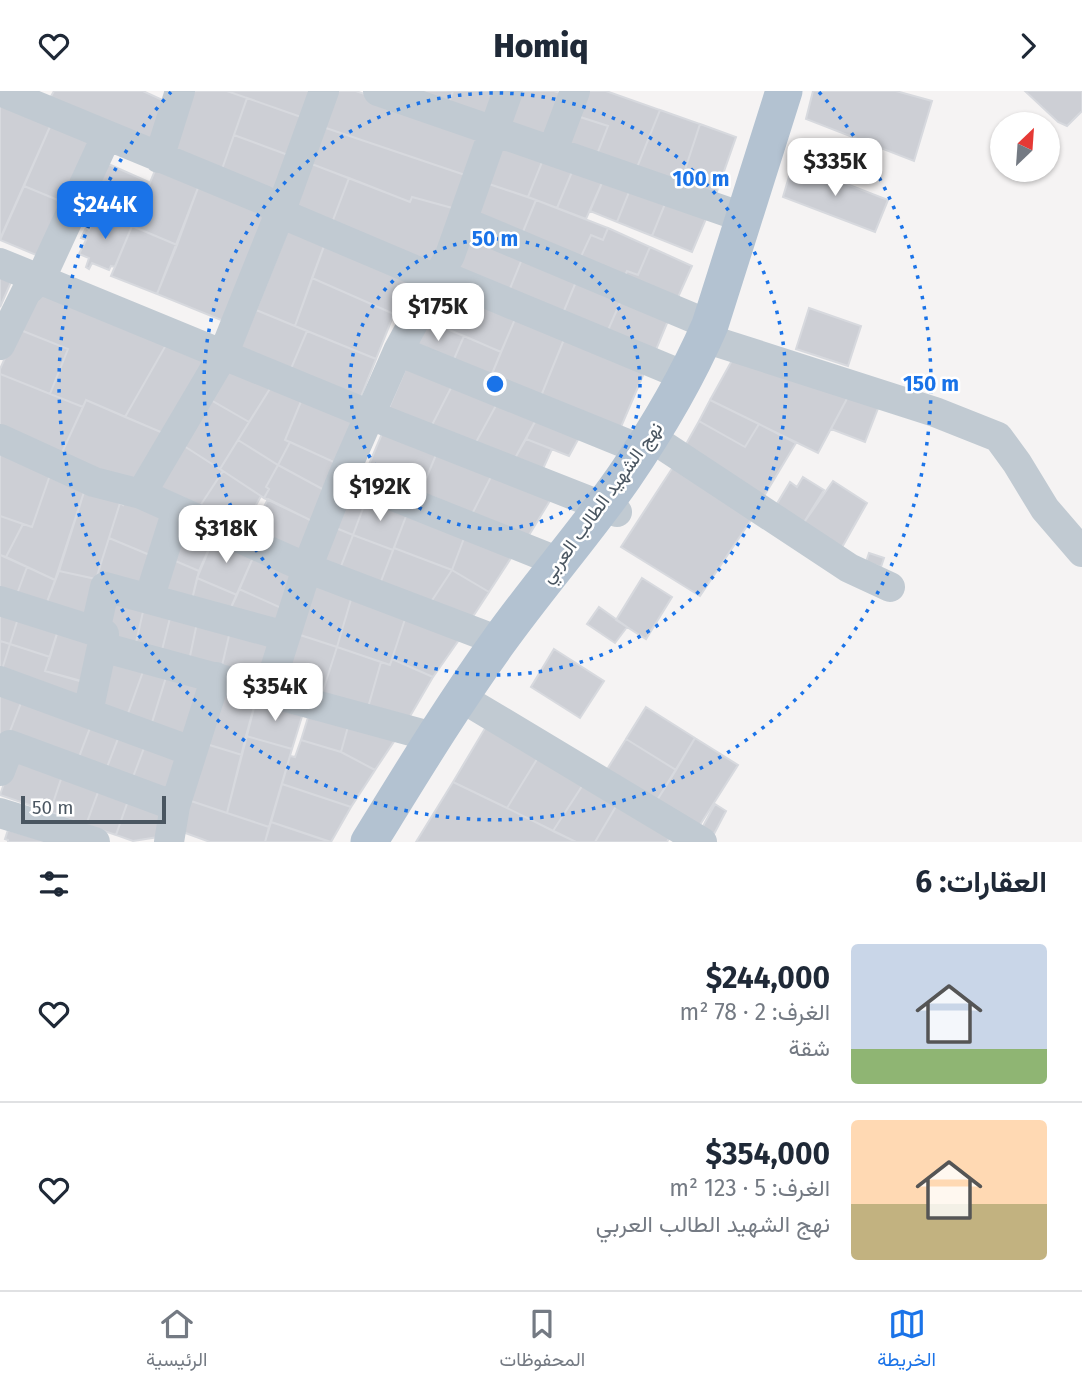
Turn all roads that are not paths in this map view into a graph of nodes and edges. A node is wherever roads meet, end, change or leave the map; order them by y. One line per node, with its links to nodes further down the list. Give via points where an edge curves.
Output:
1 (180, 91): 11 (street)
2 (324, 91): 12 (street)
3 (378, 91): 8 (street)
4 (508, 91): 8 (street)
5 (575, 91): 10 (street)
6 (0, 92): 9 (street)
7 (791, 93): 13 (main road, نهج الشهيد الطالب العربي); 18 (main road, نهج الشهيد الطالب العربي, via 746,281)
8 (494, 131): 10 (street); 14 (street)
9 (106, 137): 11 (street); 16 (street)
10 (552, 150): 13 (street)
11 (159, 158): 12 (street, via 264,200)
12 (280, 213): 17 (street); 21 (street)
13 (745, 218): 18 (main road, نهج الشهيد الطالب العربي)
14 (462, 221): 17 (street); 18 (street)
15 (0, 263): 16 (street)
16 (41, 278): 19 (street, via 26,292); 21 (street)
17 (438, 280): 20 (street); 22 (street, via 451,279)
18 (715, 334): 22 (main road, نهج الشهيد الطالب العربي); 25 (main road, نهج الشهيد الطالب العربي); 30 (street, via 998,437 1045,509)
19 (0, 345)
20 (398, 351): 23 (street); 25 (street)
21 (223, 355): 23 (street); 27 (street)
22 (685, 376): 25 (main road, نهج الشهيد الطالب العربي)
23 (370, 415): 26 (street); 28 (street)
24 (0, 439): 27 (street, via 94,482)
25 (653, 448): 28 (main road, نهج الشهيد الطالب العربي); 33 (street, via 849,568)
26 (343, 476): 31 (street); 32 (street)
27 (141, 494): 29 (street)
28 (610, 508): 31 (main road, نهج الشهيد الطالب العربي); 42 (main road, نهج الشهيد الطالب العربي)
29 (177, 510): 32 (street); 34 (street)
30 (1082, 552)
31 (559, 562): 38 (main road, نهج الشهيد الطالب العربي)
32 (307, 568): 36 (street); 38 (street)
33 (890, 587)
34 (149, 599): 36 (street); 37 (street, via 106,587)
35 (0, 601): 37 (street)
36 (285, 636): 41 (street)
37 (99, 639): 39 (street); 43 (street)
38 (499, 641): 44 (main road, نهج الشهيد الطالب العربي)
39 (216, 677): 41 (street); 45 (street)
40 (0, 681): 43 (street)
41 (268, 691): 44 (street)
42 (477, 706): 49 (street); 53 (main road, نهج الشهيد الطالب العربي)
43 (88, 712): 45 (street)
44 (433, 737): 52 (main road, نهج الشهيد الطالب العربي)
45 (191, 751): 47 (street)
46 (3, 752): 47 (street)
47 (175, 806): 51 (street)
48 (2, 820): 50 (street)
49 (689, 839)
50 (95, 842)
51 (169, 842)
52 (369, 842)
53 (393, 842)

